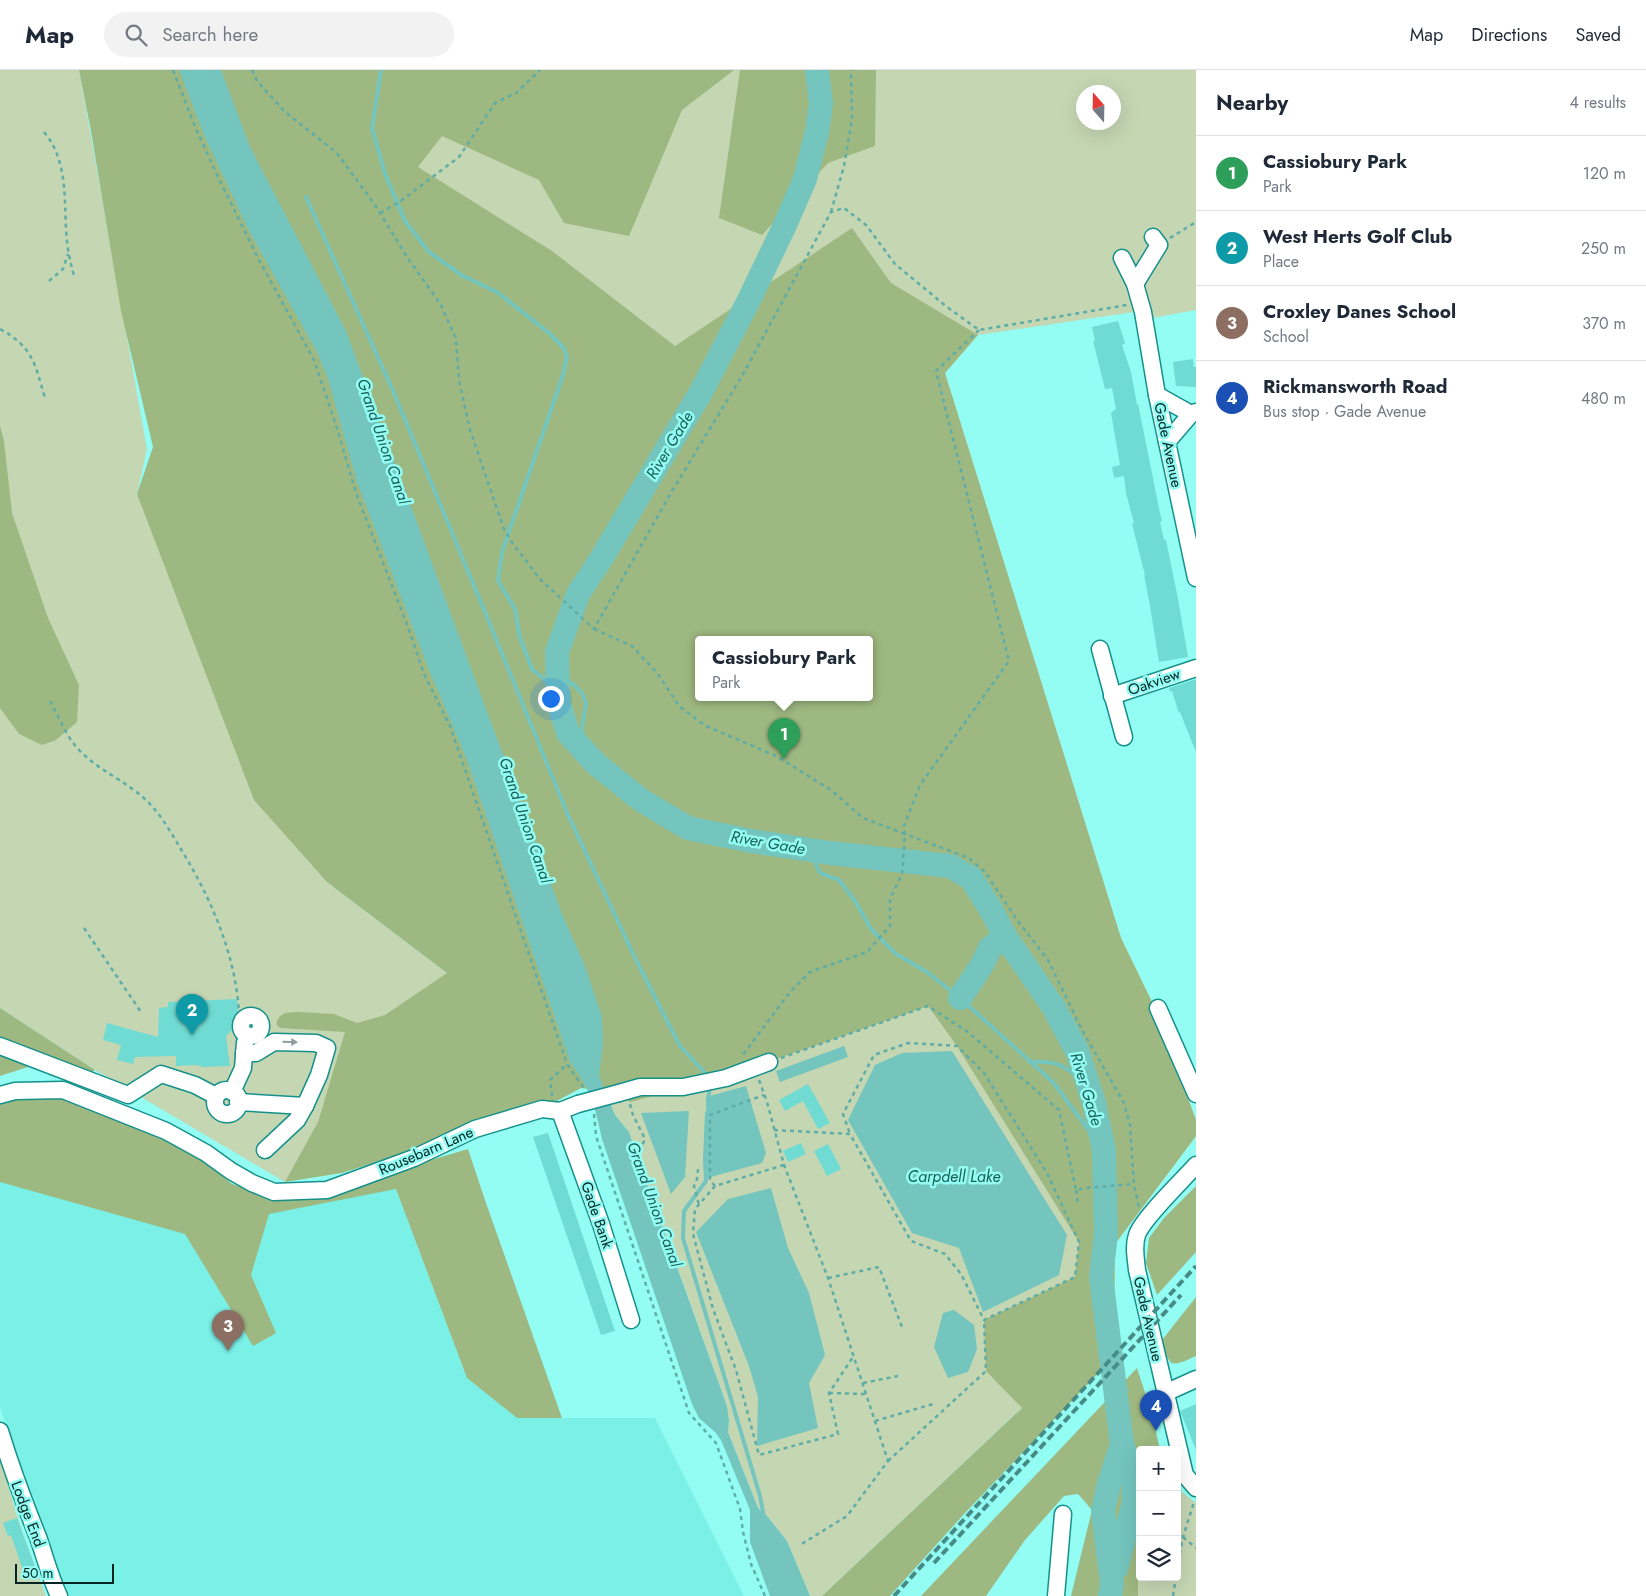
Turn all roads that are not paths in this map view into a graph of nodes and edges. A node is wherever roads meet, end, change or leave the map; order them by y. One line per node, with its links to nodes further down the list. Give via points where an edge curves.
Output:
1 (1156, 241): 3 (street)
2 (1122, 258): 3 (street, Gade Avenue)
3 (1135, 284): 4 (street, Gade Avenue)
4 (1157, 395): 5 (street); 6 (street, Gade Avenue)
5 (1194, 414): 6 (street)
6 (1167, 442): 7 (street, Gade Avenue)
7 (1196, 578)
8 (1100, 649): 10 (street, Oakview)
9 (1196, 668): 10 (street, Oakview)
10 (1112, 696): 11 (street, Oakview)
11 (1124, 737)
12 (1158, 1008): 17 (street)
13 (246, 1035): 15 (street)
14 (0, 1046): 19 (street, via 128,1096 160,1074)
15 (244, 1053): 19 (street, via 243,1068); 20 (street, one-way to 20, via 256,1053 274,1042 316,1042 327,1048)
16 (762, 1065): 21 (street, Rousebarn Lane, bridge, via 683,1087 640,1086)
17 (1196, 1094)
18 (0, 1095): 21 (street, Rousebarn Lane, via 15,1091 63,1090 166,1131 252,1184 274,1192 327,1190 414,1158 475,1129 542,1109)
19 (229, 1097): 20 (street)
20 (305, 1106): 22 (street, via 297,1120)
21 (556, 1111): 24 (street, Gade Bank, via 602,1224)
22 (264, 1150)
23 (1196, 1165): 26 (street, Gade Avenue, via 1137,1234 1135,1254)
24 (631, 1320)
25 (1196, 1379): 26 (street)
26 (1165, 1393): 28 (street, Gade Avenue, via 1185,1474)
27 (0, 1431): 30 (street, Lodge End)
28 (1196, 1488)
29 (1063, 1514): 31 (street)
30 (59, 1596)
31 (1056, 1596)

